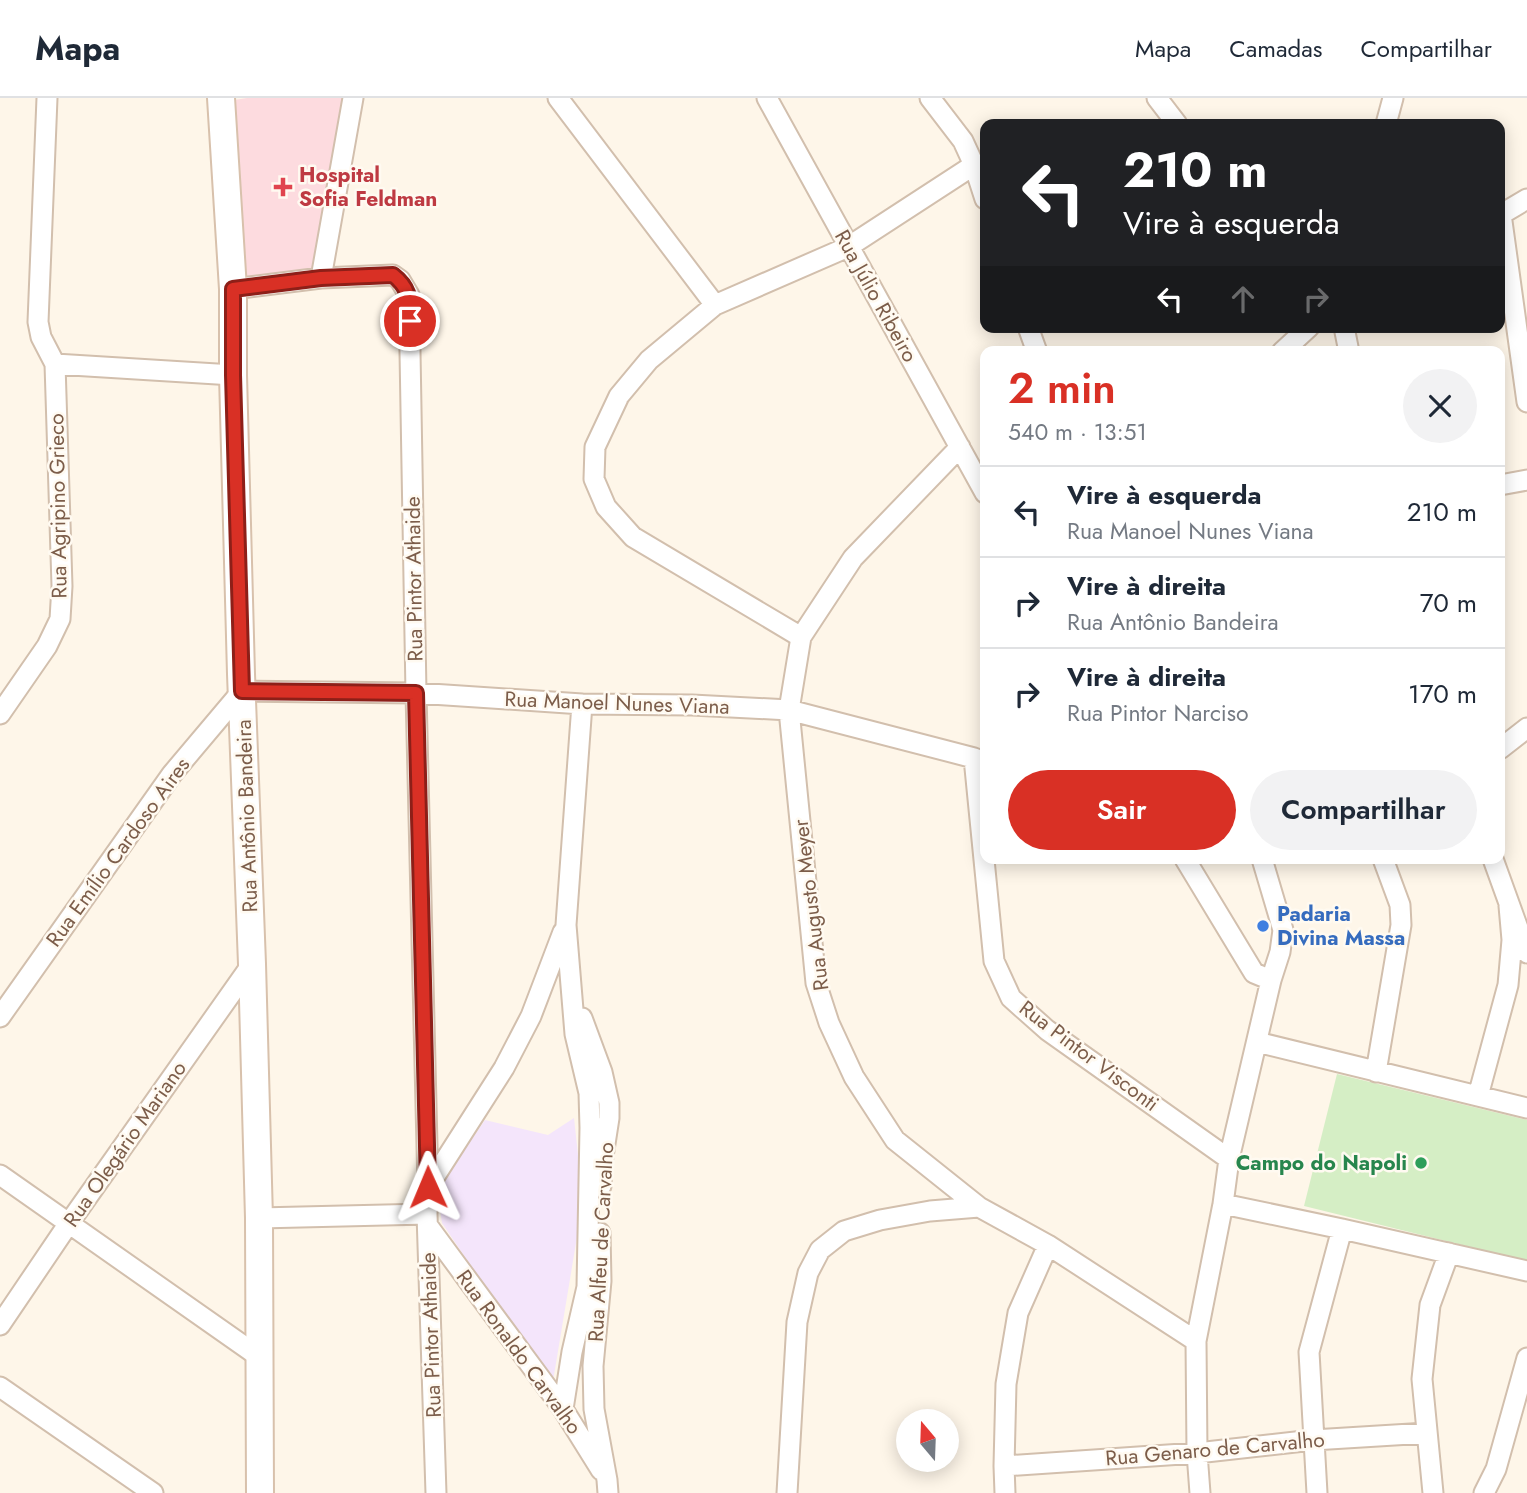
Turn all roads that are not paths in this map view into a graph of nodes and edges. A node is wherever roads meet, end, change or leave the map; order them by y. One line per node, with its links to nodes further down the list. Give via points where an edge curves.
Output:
1 (47, 98): 21 (street, via 38,322)
2 (221, 98): 17 (street, Rua Antônio Bandeira)
3 (353, 98): 16 (street)
4 (558, 98): 18 (street)
5 (767, 98): 15 (street, Rua Júlio Ribeiro)
6 (930, 98): 11 (street)
7 (1157, 98): 9 (street)
8 (1393, 98): 10 (street)
9 (1173, 119)
10 (1387, 119)
11 (980, 166): 15 (street)
12 (1527, 199): 13 (street)
13 (1505, 212)
14 (1505, 243): 23 (street)
15 (848, 247): 18 (street); 24 (street, Rua Júlio Ribeiro)
16 (322, 269): 17 (street); 30 (street, Rua Pintor Athaide, via 393,275 409,295)
17 (233, 289): 22 (street, Rua Antônio Bandeira)
18 (715, 305): 28 (street, via 649,360 619,396 595,447 594,479 606,507 633,537)
19 (1303, 333): 20 (street)
20 (1288, 346)
21 (55, 364): 22 (street); 33 (street, Rua Agripino Grieco, via 60,619)
22 (233, 375): 29 (street, Rua Antônio Bandeira)
23 (1527, 402)
24 (960, 447): 26 (street, Rua Júlio Ribeiro); 28 (street, via 853,558)
25 (1527, 480): 27 (street)
26 (980, 484)
27 (1505, 484)
28 (800, 637): 32 (street, Rua Augusto Meyer)
29 (242, 691): 30 (street, Rua Manoel Nunes Viana); 45 (street, Rua Antônio Bandeira); 48 (street, Rua Emílio Cardoso Aires, via 172,774)
30 (416, 693): 31 (street, Rua Manoel Nunes Viana); 55 (street, Rua Pintor Athaide)
31 (582, 704): 32 (street, Rua Manoel Nunes Viana); 43 (street, Rua Alfeu de Carvalho)
32 (789, 710): 36 (street, Rua Manoel Nunes Viana); 57 (street, Rua Augusto Meyer, via 817,983 830,1023 854,1077 895,1140)
33 (0, 714)
34 (1527, 728): 35 (street)
35 (1505, 745)
36 (979, 760)
37 (987, 864): 53 (street, Rua Pintor Visconti, via 995,961 1010,998 1047,1030)
38 (1188, 864): 46 (street, via 1254,972)
39 (1263, 864): 46 (street, via 1283,930)
40 (1385, 864): 50 (street, via 1400,905 1401,925)
41 (1495, 864): 42 (street)
42 (1509, 906): 44 (street); 51 (street, via 1508,985)
43 (566, 925): 47 (street, Rua Alfeu de Carvalho); 55 (street, via 531,1016 504,1068)
44 (1527, 953)
45 (252, 964): 58 (street, Rua Antônio Bandeira); 60 (street, Rua Olegário Mariano)
46 (1271, 979): 49 (street)
47 (573, 997): 70 (street, Rua Alfeu de Carvalho, via 575,1034 589,1093 587,1287); 75 (street, Rua Alfeu de Carvalho, via 609,1103 593,1366 594,1409)
48 (0, 1017)
49 (1257, 1042): 50 (street); 53 (street)
50 (1376, 1072): 51 (street)
51 (1478, 1096): 52 (street)
52 (1527, 1108)
53 (1230, 1159): 56 (street)
54 (0, 1175): 60 (street)
55 (428, 1187): 59 (street, Rua Pintor Athaide)
56 (1223, 1204): 61 (street); 66 (street)
57 (979, 1207): 62 (street, Rua Augusto Meyer); 79 (street, via 880,1220 844,1231 820,1250 808,1273 797,1322)
58 (258, 1218): 59 (street); 67 (street, Rua Antônio Bandeira)
59 (428, 1220): 70 (street, Rua Ronaldo Carvalho); 78 (street, Rua Pintor Athaide)
60 (69, 1223): 65 (street, Rua Olegário Mariano); 67 (street)
61 (1342, 1229): 63 (street); 72 (street, via 1309,1352)
62 (1048, 1245): 66 (street, Rua Augusto Meyer); 74 (street, via 1018,1314 1006,1384)
63 (1448, 1253): 64 (street); 71 (street, via 1430,1305 1422,1379)
64 (1527, 1271)
65 (0, 1325)
66 (1196, 1341): 73 (street)
67 (258, 1356): 77 (street, Rua Antônio Bandeira)
68 (1527, 1358): 84 (street, via 1496,1469)
69 (0, 1387): 76 (street)
70 (563, 1409): 75 (street, Rua Ronaldo Carvalho)
71 (1427, 1433): 72 (street, Rua Genaro de Carvalho); 83 (street)
72 (1313, 1440): 73 (street, Rua Genaro de Carvalho); 82 (street)
73 (1197, 1453): 74 (street, Rua Genaro de Carvalho); 81 (street)
74 (1004, 1466): 80 (street)
75 (608, 1487)
76 (153, 1493)
77 (260, 1493)
78 (436, 1493)
79 (787, 1493)
80 (1005, 1493)
81 (1200, 1493)
82 (1317, 1493)
83 (1433, 1493)
84 (1484, 1493)

